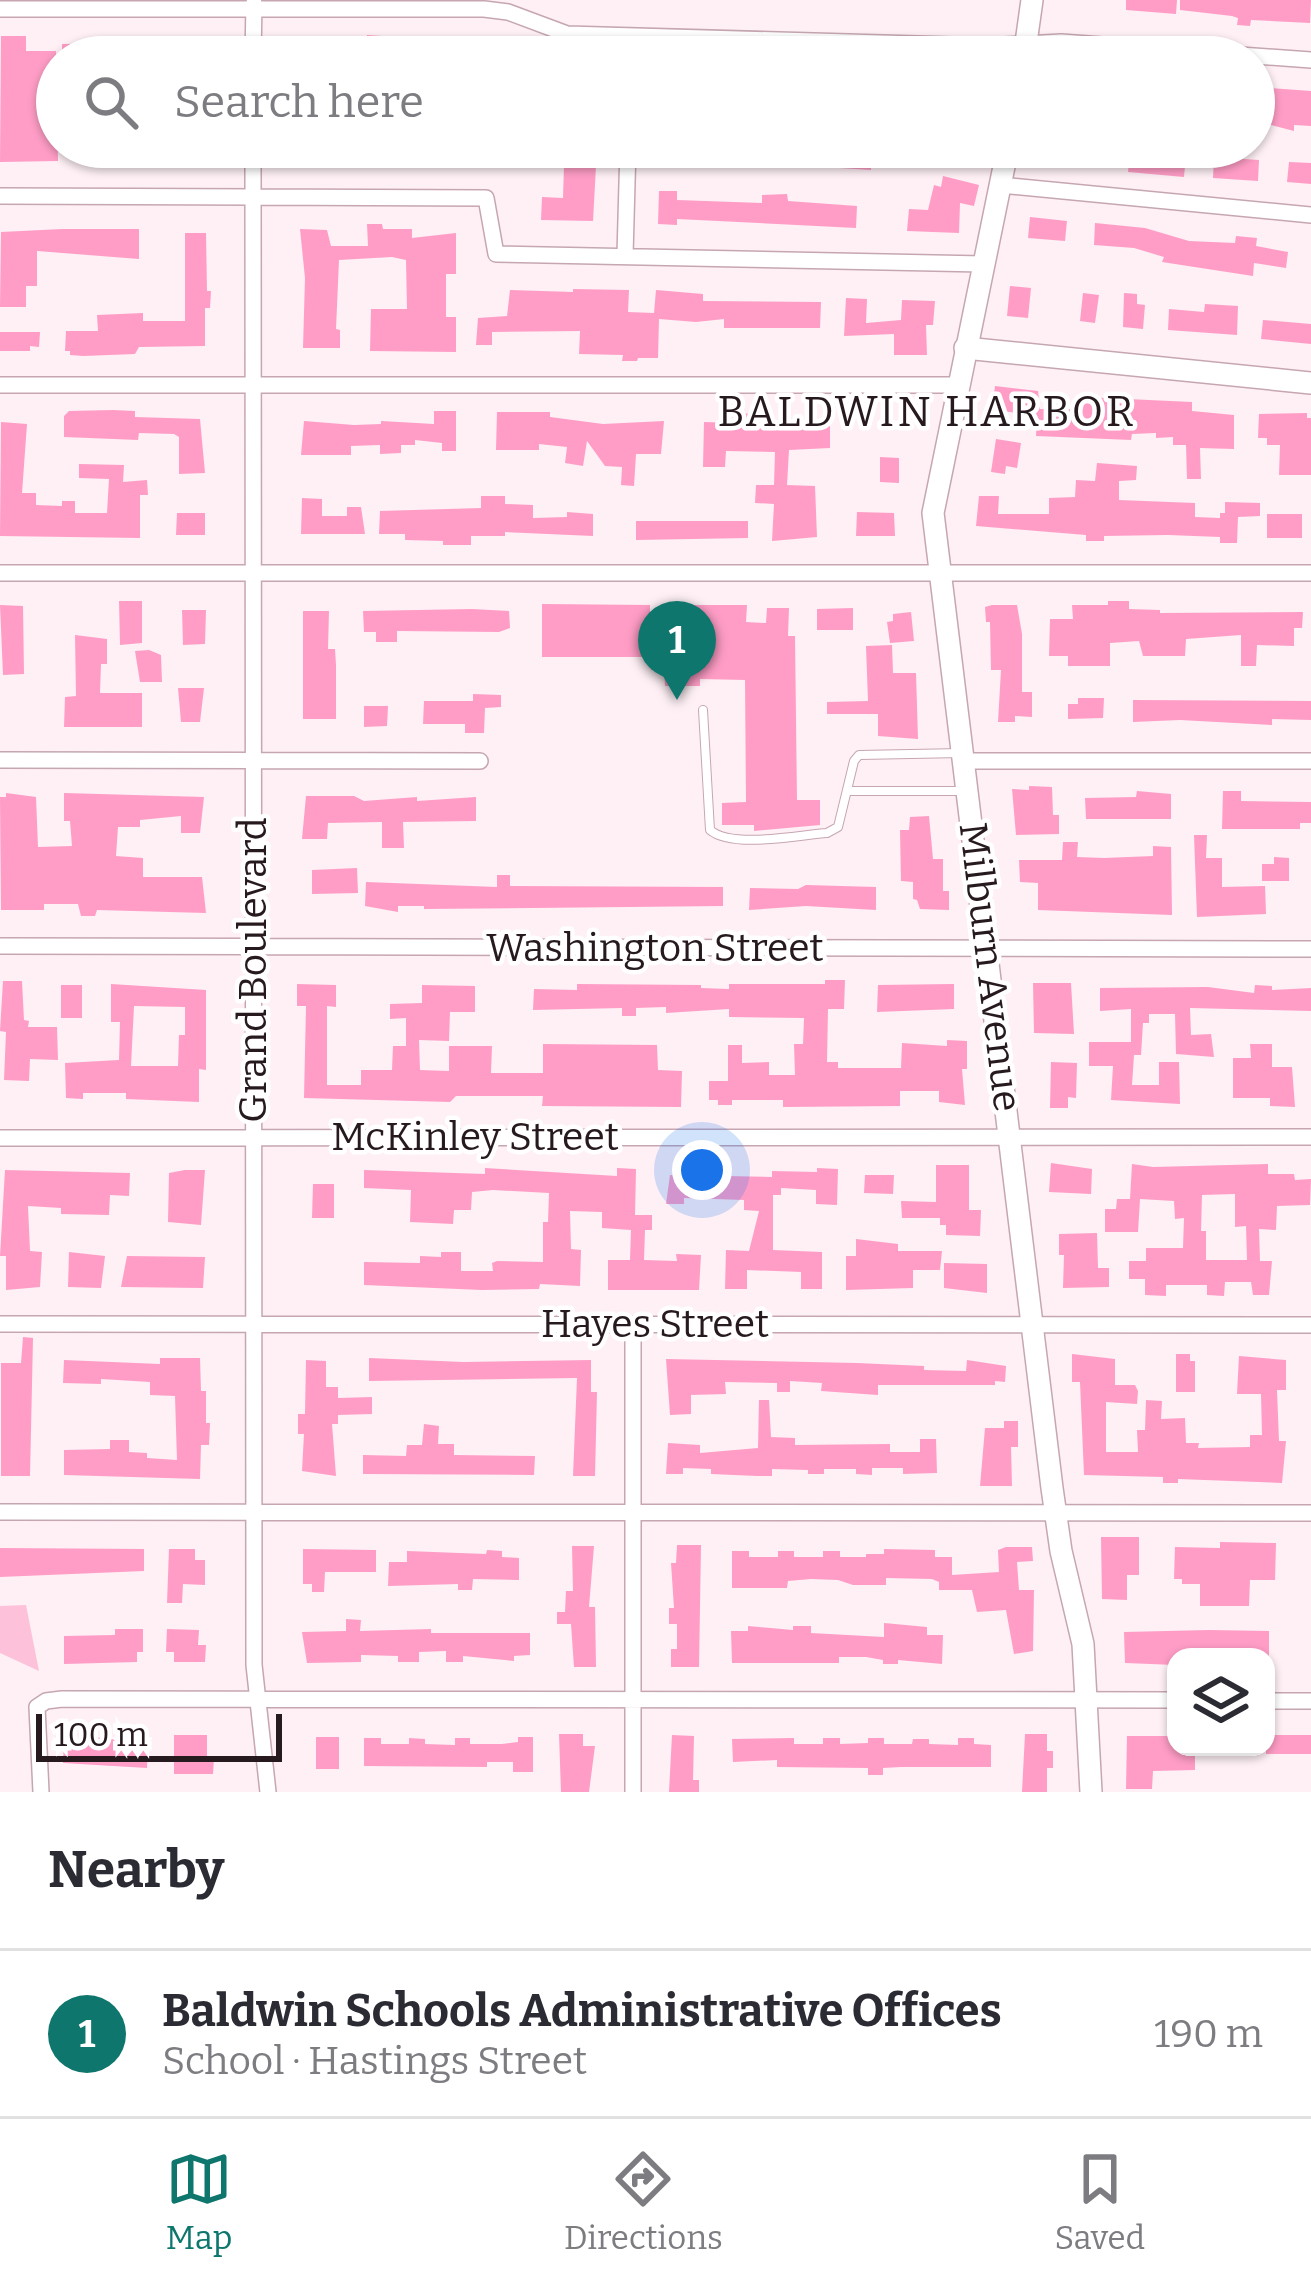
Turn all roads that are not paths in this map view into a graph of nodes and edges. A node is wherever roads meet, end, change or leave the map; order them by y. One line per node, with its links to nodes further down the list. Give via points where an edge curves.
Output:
1 (1032, 0): 6 (main road)
2 (254, 4): 3 (street); 4 (street); 5 (street, via 484,9)
3 (0, 9)
4 (254, 36)
5 (599, 36)
6 (1027, 36)
7 (1275, 57): 8 (street)
8 (1311, 60)
9 (253, 168): 14 (street, Grand Boulevard)
10 (627, 168): 16 (street)
11 (1004, 168): 12 (main road, Milburn Avenue)
12 (1000, 185): 15 (street); 17 (main road, Milburn Avenue)
13 (0, 196): 14 (street)
14 (253, 197): 16 (street, via 486,198 496,254); 21 (street, Grand Boulevard)
15 (1311, 215)
16 (625, 255): 17 (street)
17 (983, 264): 18 (main road, Milburn Avenue)
18 (964, 348): 19 (main road); 22 (main road, Milburn Avenue)
19 (1311, 383)
20 (0, 385): 21 (street)
21 (253, 385): 22 (street); 24 (street, Grand Boulevard)
22 (956, 385): 25 (main road, Milburn Avenue, via 933,513)
23 (0, 572): 24 (street)
24 (253, 573): 25 (street); 30 (street, Grand Boulevard)
25 (940, 573): 26 (street); 28 (main road, Milburn Avenue)
26 (1311, 573)
27 (703, 710): 33 (lane, via 713,835 827,832 838,827)
28 (964, 757): 32 (street); 33 (lane, via 859,755); 34 (main road, Milburn Avenue)
29 (0, 760): 30 (street)
30 (253, 760): 31 (street); 36 (street, Grand Boulevard)
31 (480, 761)
32 (1311, 761)
33 (847, 791): 34 (lane)
34 (968, 791): 37 (main road, Milburn Avenue)
35 (0, 946): 36 (street, Washington Street)
36 (254, 948): 37 (street, Washington Street); 39 (street, Grand Boulevard)
37 (988, 949): 38 (street, Washington Street); 42 (main road, Milburn Avenue)
38 (1311, 949)
39 (254, 1137): 41 (street, McKinley Street); 42 (street, McKinley Street); 46 (street, Grand Boulevard)
40 (1311, 1137): 42 (street, McKinley Street)
41 (0, 1138)
42 (1011, 1138): 45 (main road, Milburn Avenue)
43 (0, 1324): 46 (street, Hayes Street)
44 (633, 1324): 45 (street, Hayes Street); 46 (street, Hayes Street); 50 (street)
45 (1034, 1324): 47 (street, Hayes Street); 51 (main road, Milburn Avenue)
46 (254, 1325): 49 (street, Grand Boulevard)
47 (1311, 1325)
48 (0, 1512): 49 (street)
49 (254, 1512): 50 (street); 56 (street, Grand Boulevard)
50 (633, 1512): 51 (street); 53 (street)
51 (1056, 1513): 52 (street); 54 (main road, Milburn Avenue)
52 (1311, 1513)
53 (633, 1700): 54 (street); 56 (street); 61 (street)
54 (1088, 1700): 55 (street); 62 (main road, Milburn Avenue)
55 (1167, 1700)
56 (258, 1701): 59 (street, via 46,1701 38,1707); 60 (street, Grand Boulevard)
57 (1275, 1701): 58 (street)
58 (1311, 1701)
59 (41, 1792)
60 (268, 1792)
61 (633, 1792)
62 (1091, 1792)

